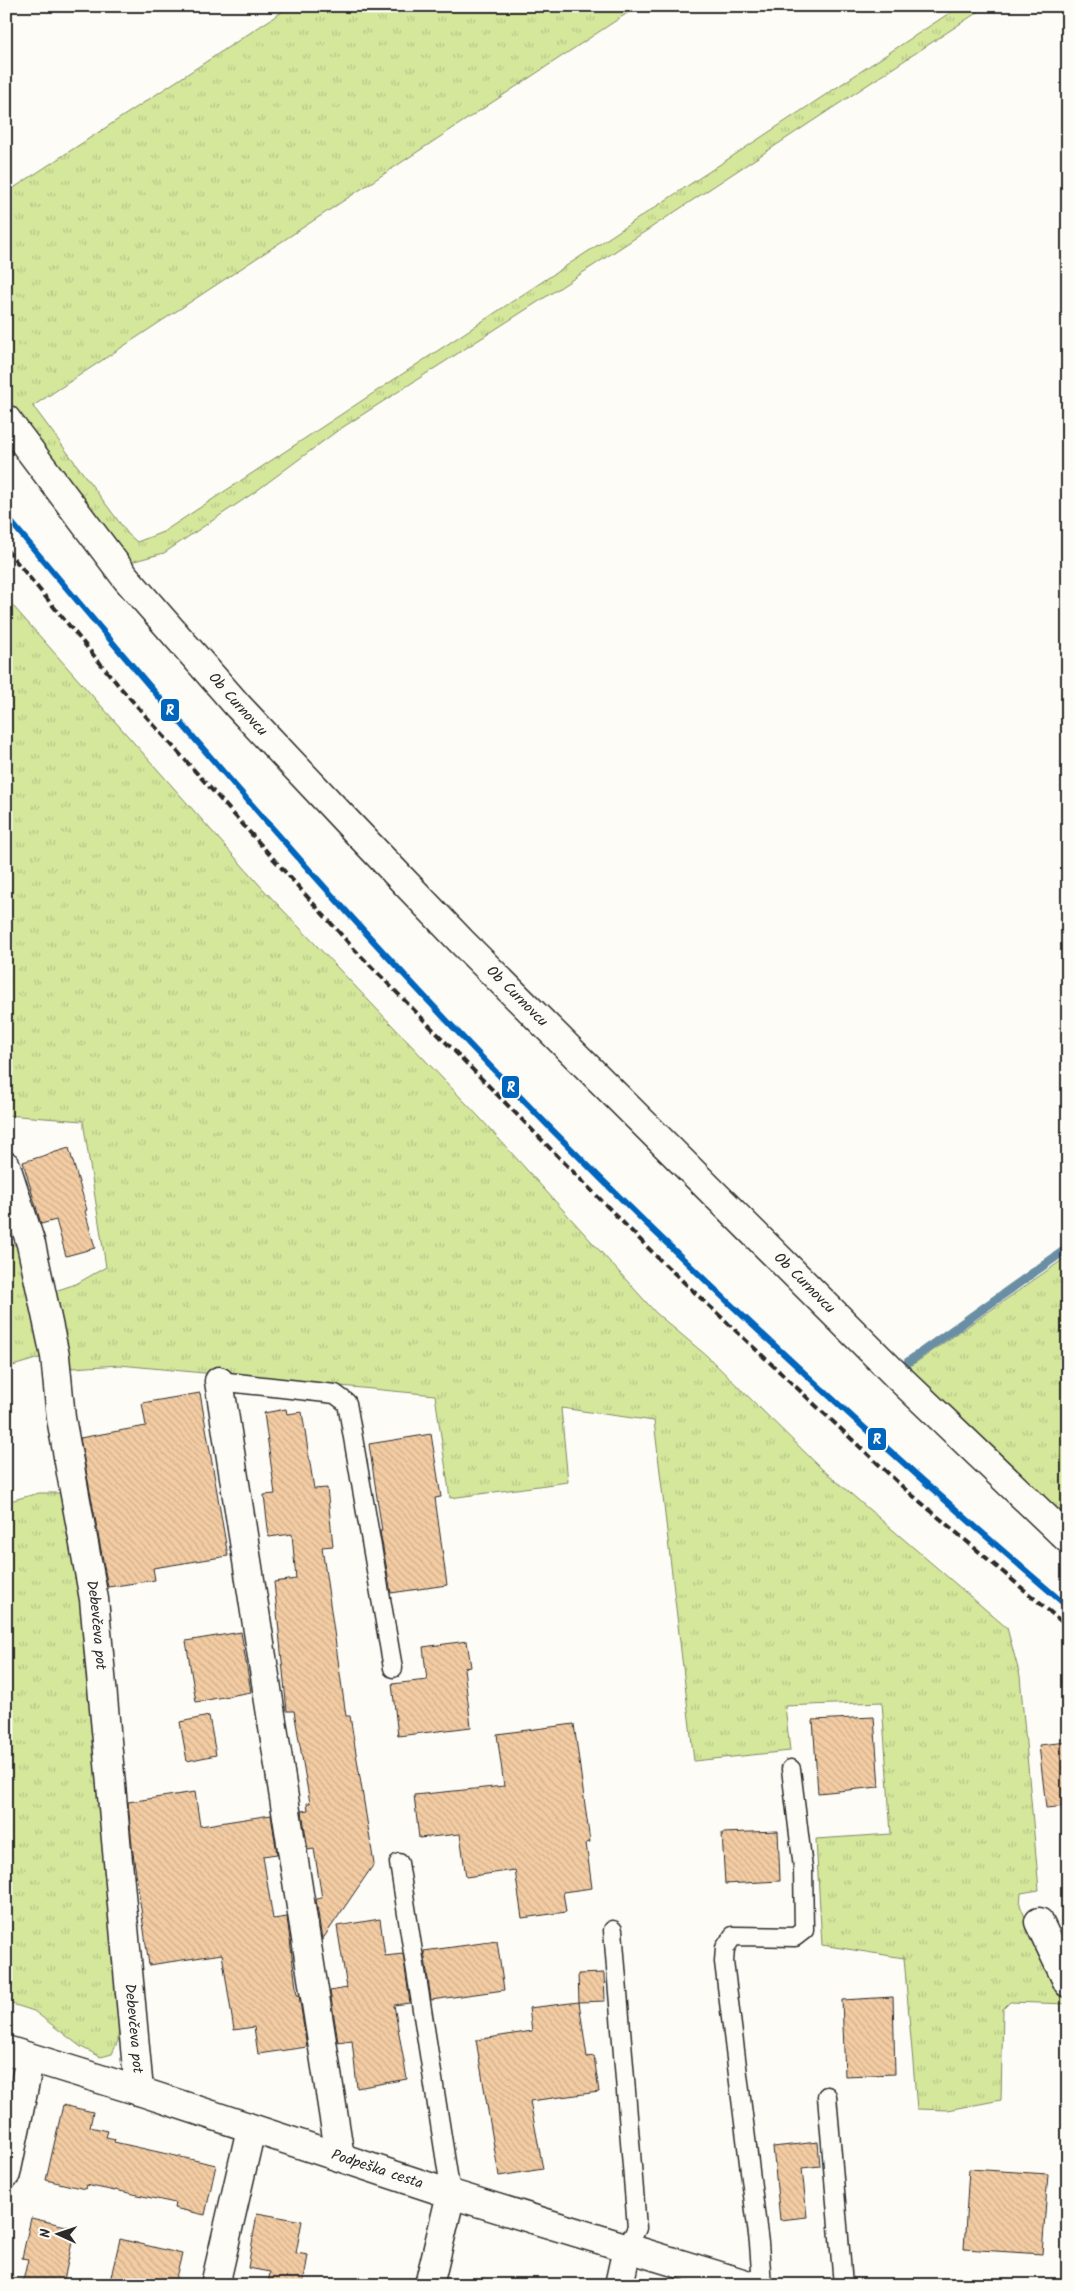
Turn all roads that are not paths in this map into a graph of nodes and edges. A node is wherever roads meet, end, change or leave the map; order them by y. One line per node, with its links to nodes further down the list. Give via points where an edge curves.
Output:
1 (6, 419): 4 (street, Ob Curnovcu, via 126,578 238,706 351,826 461,941 894,1374)
2 (6, 1166): 12 (street, Debevčeva pot, via 31,1244 55,1356 61,1418 94,1599)
3 (219, 1381): 5 (lane, via 335,1394 346,1403); 15 (street)
4 (1068, 1539)
5 (392, 1668)
6 (791, 1769): 23 (lane, via 803,1868 804,1930 795,1937 733,1936 725,1948 724,1962)
7 (398, 1864): 17 (lane)
8 (1039, 1922): 10 (street)
9 (612, 1930): 18 (lane, via 637,2228)
10 (1068, 1983)
11 (18, 2054): 12 (street, Podpeška cesta); 16 (street)
12 (139, 2091): 14 (street, Podpeška cesta)
13 (827, 2096): 24 (lane)
14 (252, 2129): 15 (street, Podpeška cesta); 19 (street)
15 (340, 2157): 17 (street, Podpeška cesta)
16 (6, 2174)
17 (451, 2194): 18 (street, Podpeška cesta); 20 (street)
18 (628, 2248): 21 (street); 22 (street, Podpeška cesta)
19 (215, 2285)
20 (429, 2285)
21 (619, 2285)
22 (749, 2285)
23 (762, 2285)
24 (843, 2285)

